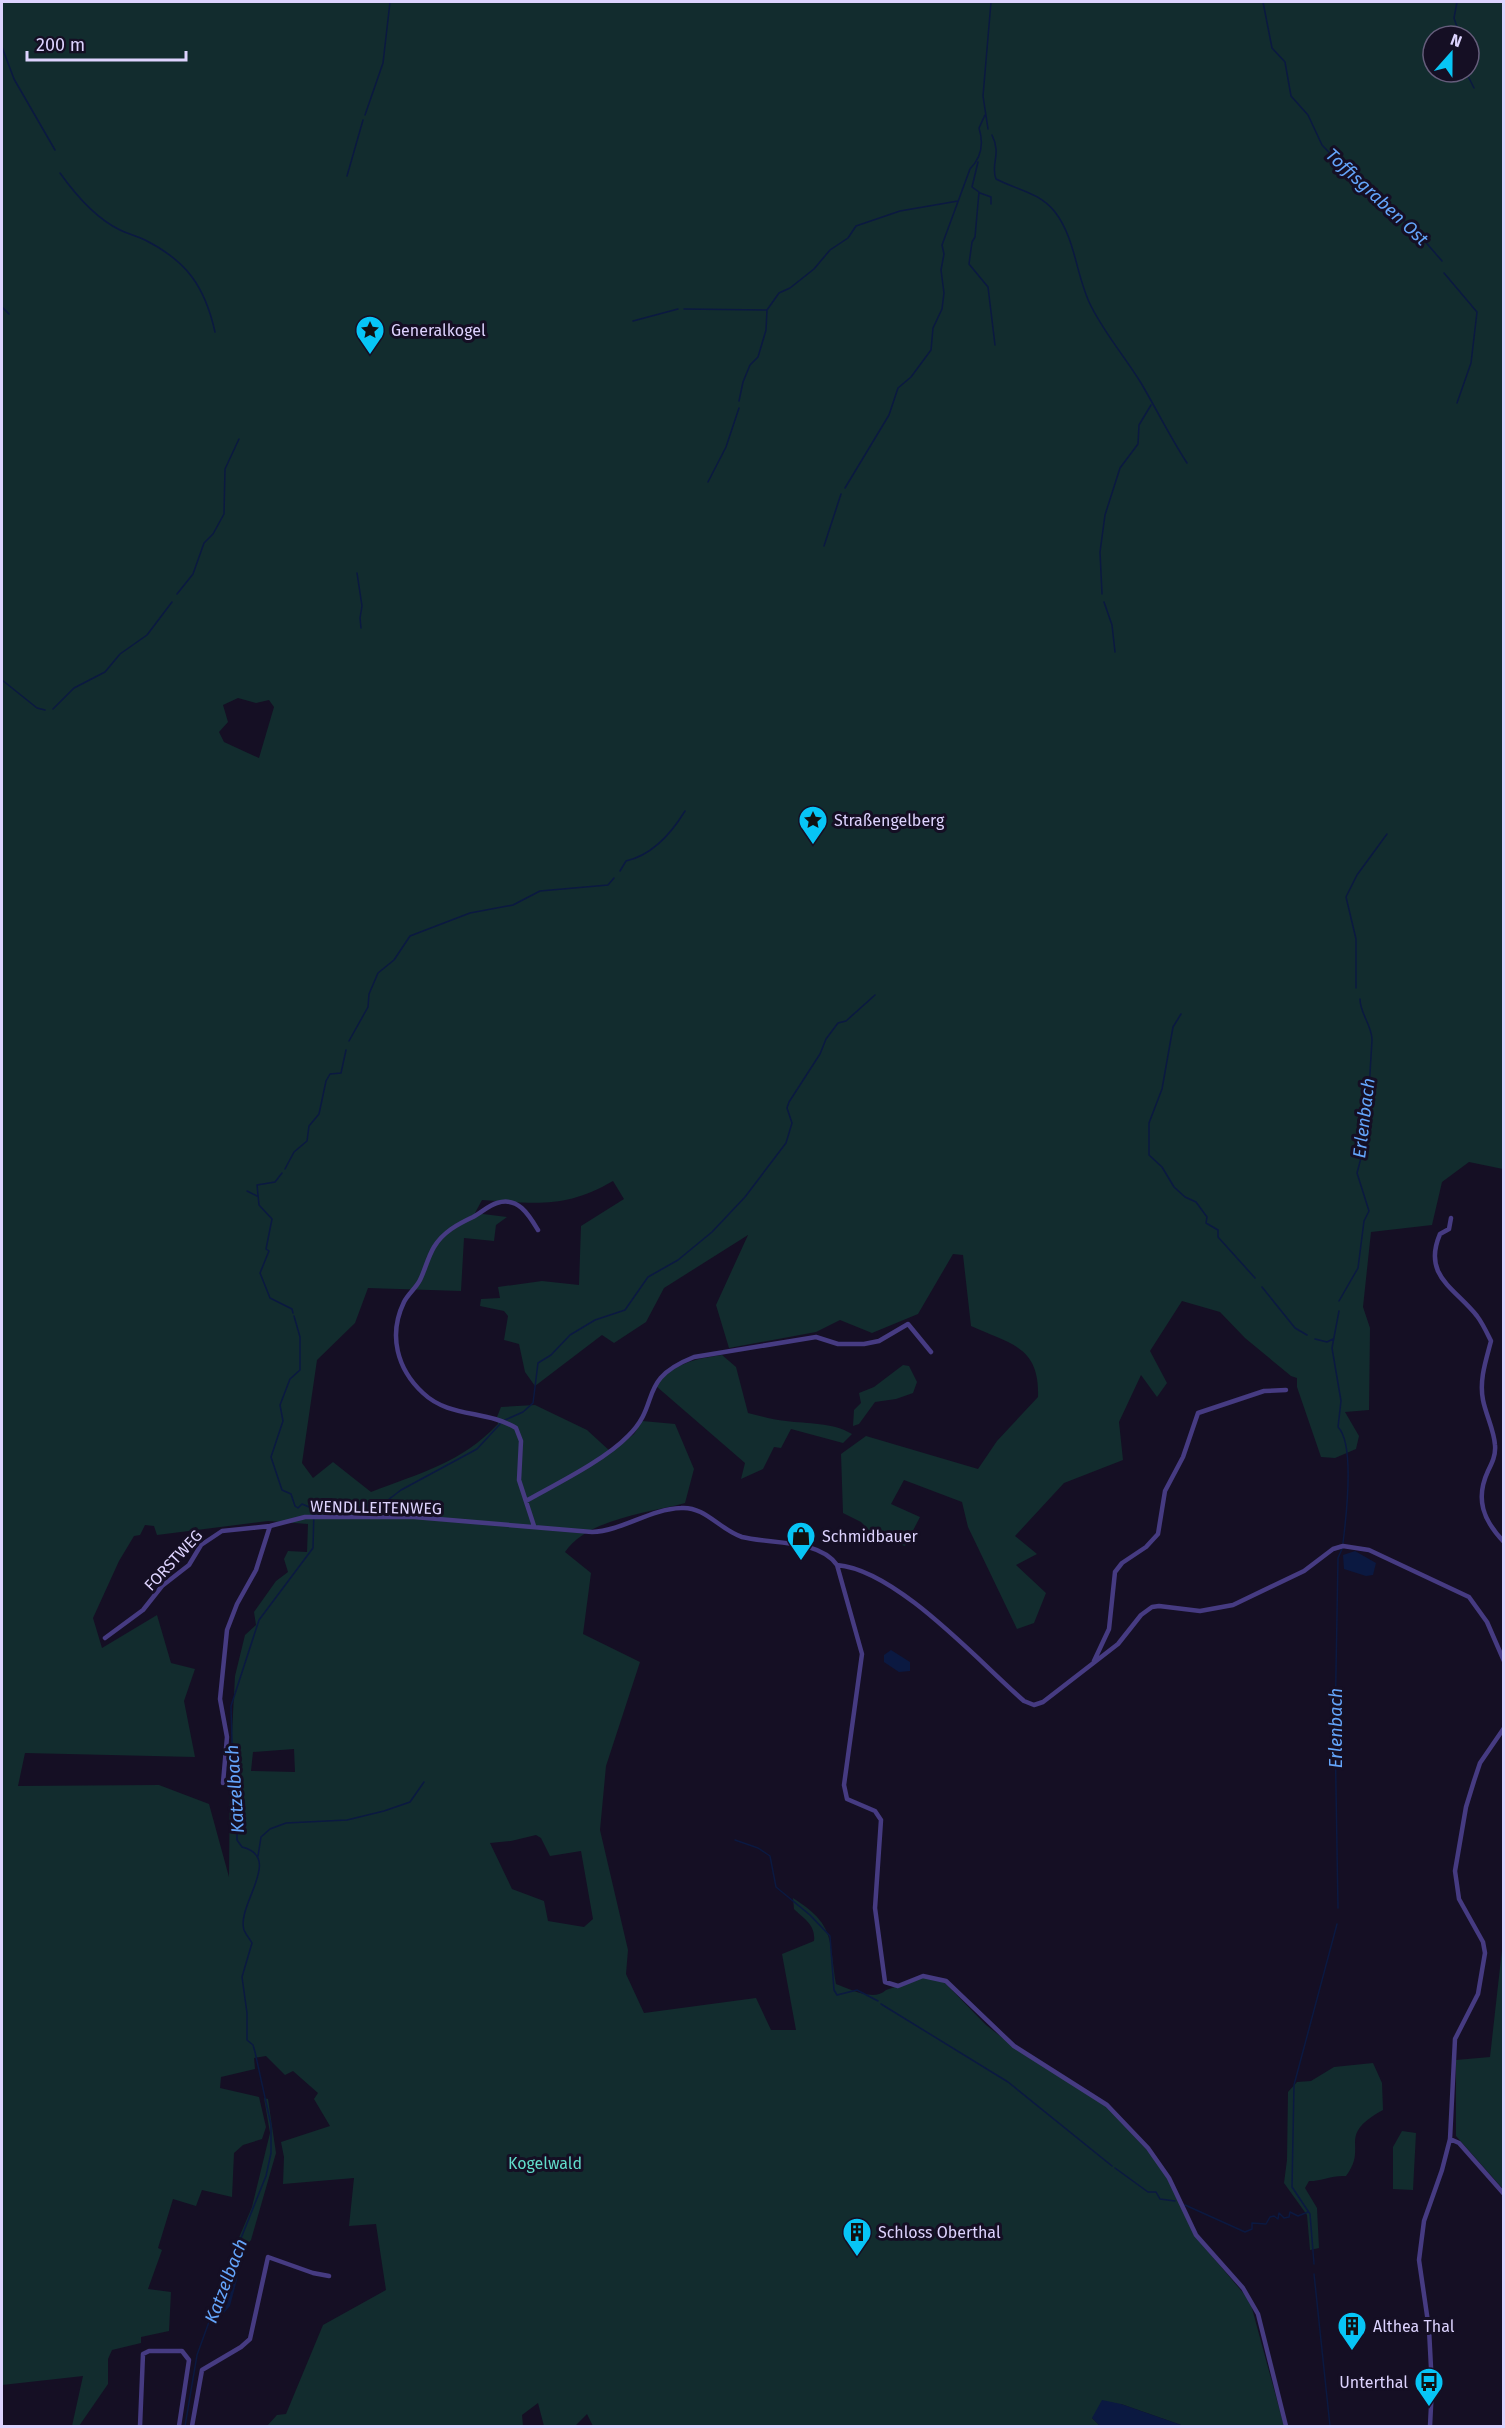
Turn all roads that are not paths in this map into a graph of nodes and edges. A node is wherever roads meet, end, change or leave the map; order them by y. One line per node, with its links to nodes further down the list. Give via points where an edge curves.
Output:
1 (1451, 1218): 6 (street, via 1449,1229 1437,1240 1436,1269 1478,1317 1491,1341 1483,1373 1483,1398)
2 (538, 1230): 7 (street, via 526,1210 506,1202 495,1203 459,1223 433,1248 418,1283 404,1302 395,1332 398,1355 422,1393 444,1406 516,1428 521,1441 519,1480)
3 (931, 1352): 7 (street, via 908,1324 879,1341 864,1344 838,1344 816,1337 694,1357 659,1376 638,1425 627,1438)
4 (1286, 1390): 13 (street, via 1264,1391 1198,1413 1183,1457 1165,1491 1158,1534 1115,1572 1109,1629)
5 (1503, 1444): 6 (street)
6 (1496, 1446): 10 (street, via 1481,1491 1481,1504 1486,1519)
7 (526, 1501): 9 (street)
8 (270, 1526): 9 (street, WENDLLEITENWEG, via 314,1517 414,1517); 12 (street, FORSTWEG, via 222,1531 208,1538 189,1565 162,1586 143,1610); 16 (street, via 256,1570 227,1629 220,1700 227,1737)
9 (534, 1526): 11 (street, WENDLLEITENWEG, via 600,1532 685,1508 699,1511 731,1533 815,1550)
10 (1503, 1542)
11 (837, 1565): 13 (street, WENDLLEITENWEG, via 873,1575 891,1585 1030,1705 1043,1702); 23 (street, via 862,1654 845,1793 853,1803 875,1810 881,1820 875,1908 885,1982 898,1986 923,1976 946,1981 1014,2046 1107,2105 1149,2148 1169,2178 1196,2235 1237,2281 1254,2307)
12 (105, 1638)
13 (1094, 1661): 14 (street, via 1118,1644 1152,1607 1200,1611 1233,1605 1305,1571 1336,1548 1351,1545 1469,1597 1487,1622)
14 (1503, 1661)
15 (1503, 1728): 17 (street, via 1480,1763 1466,1807 1455,1871 1459,1899 1484,1942 1485,1953 1478,1994 1455,2039)
16 (223, 1783)
17 (1450, 2139): 18 (street, via 1459,2144); 24 (street, via 1424,2221 1419,2260 1429,2329)
18 (1503, 2194)
19 (329, 2276): 22 (street, via 268,2257 250,2339 202,2370)
20 (140, 2427): 21 (street, via 143,2354 182,2351 189,2360)
21 (179, 2427)
22 (192, 2427)
23 (1286, 2427)
24 (1430, 2427)

